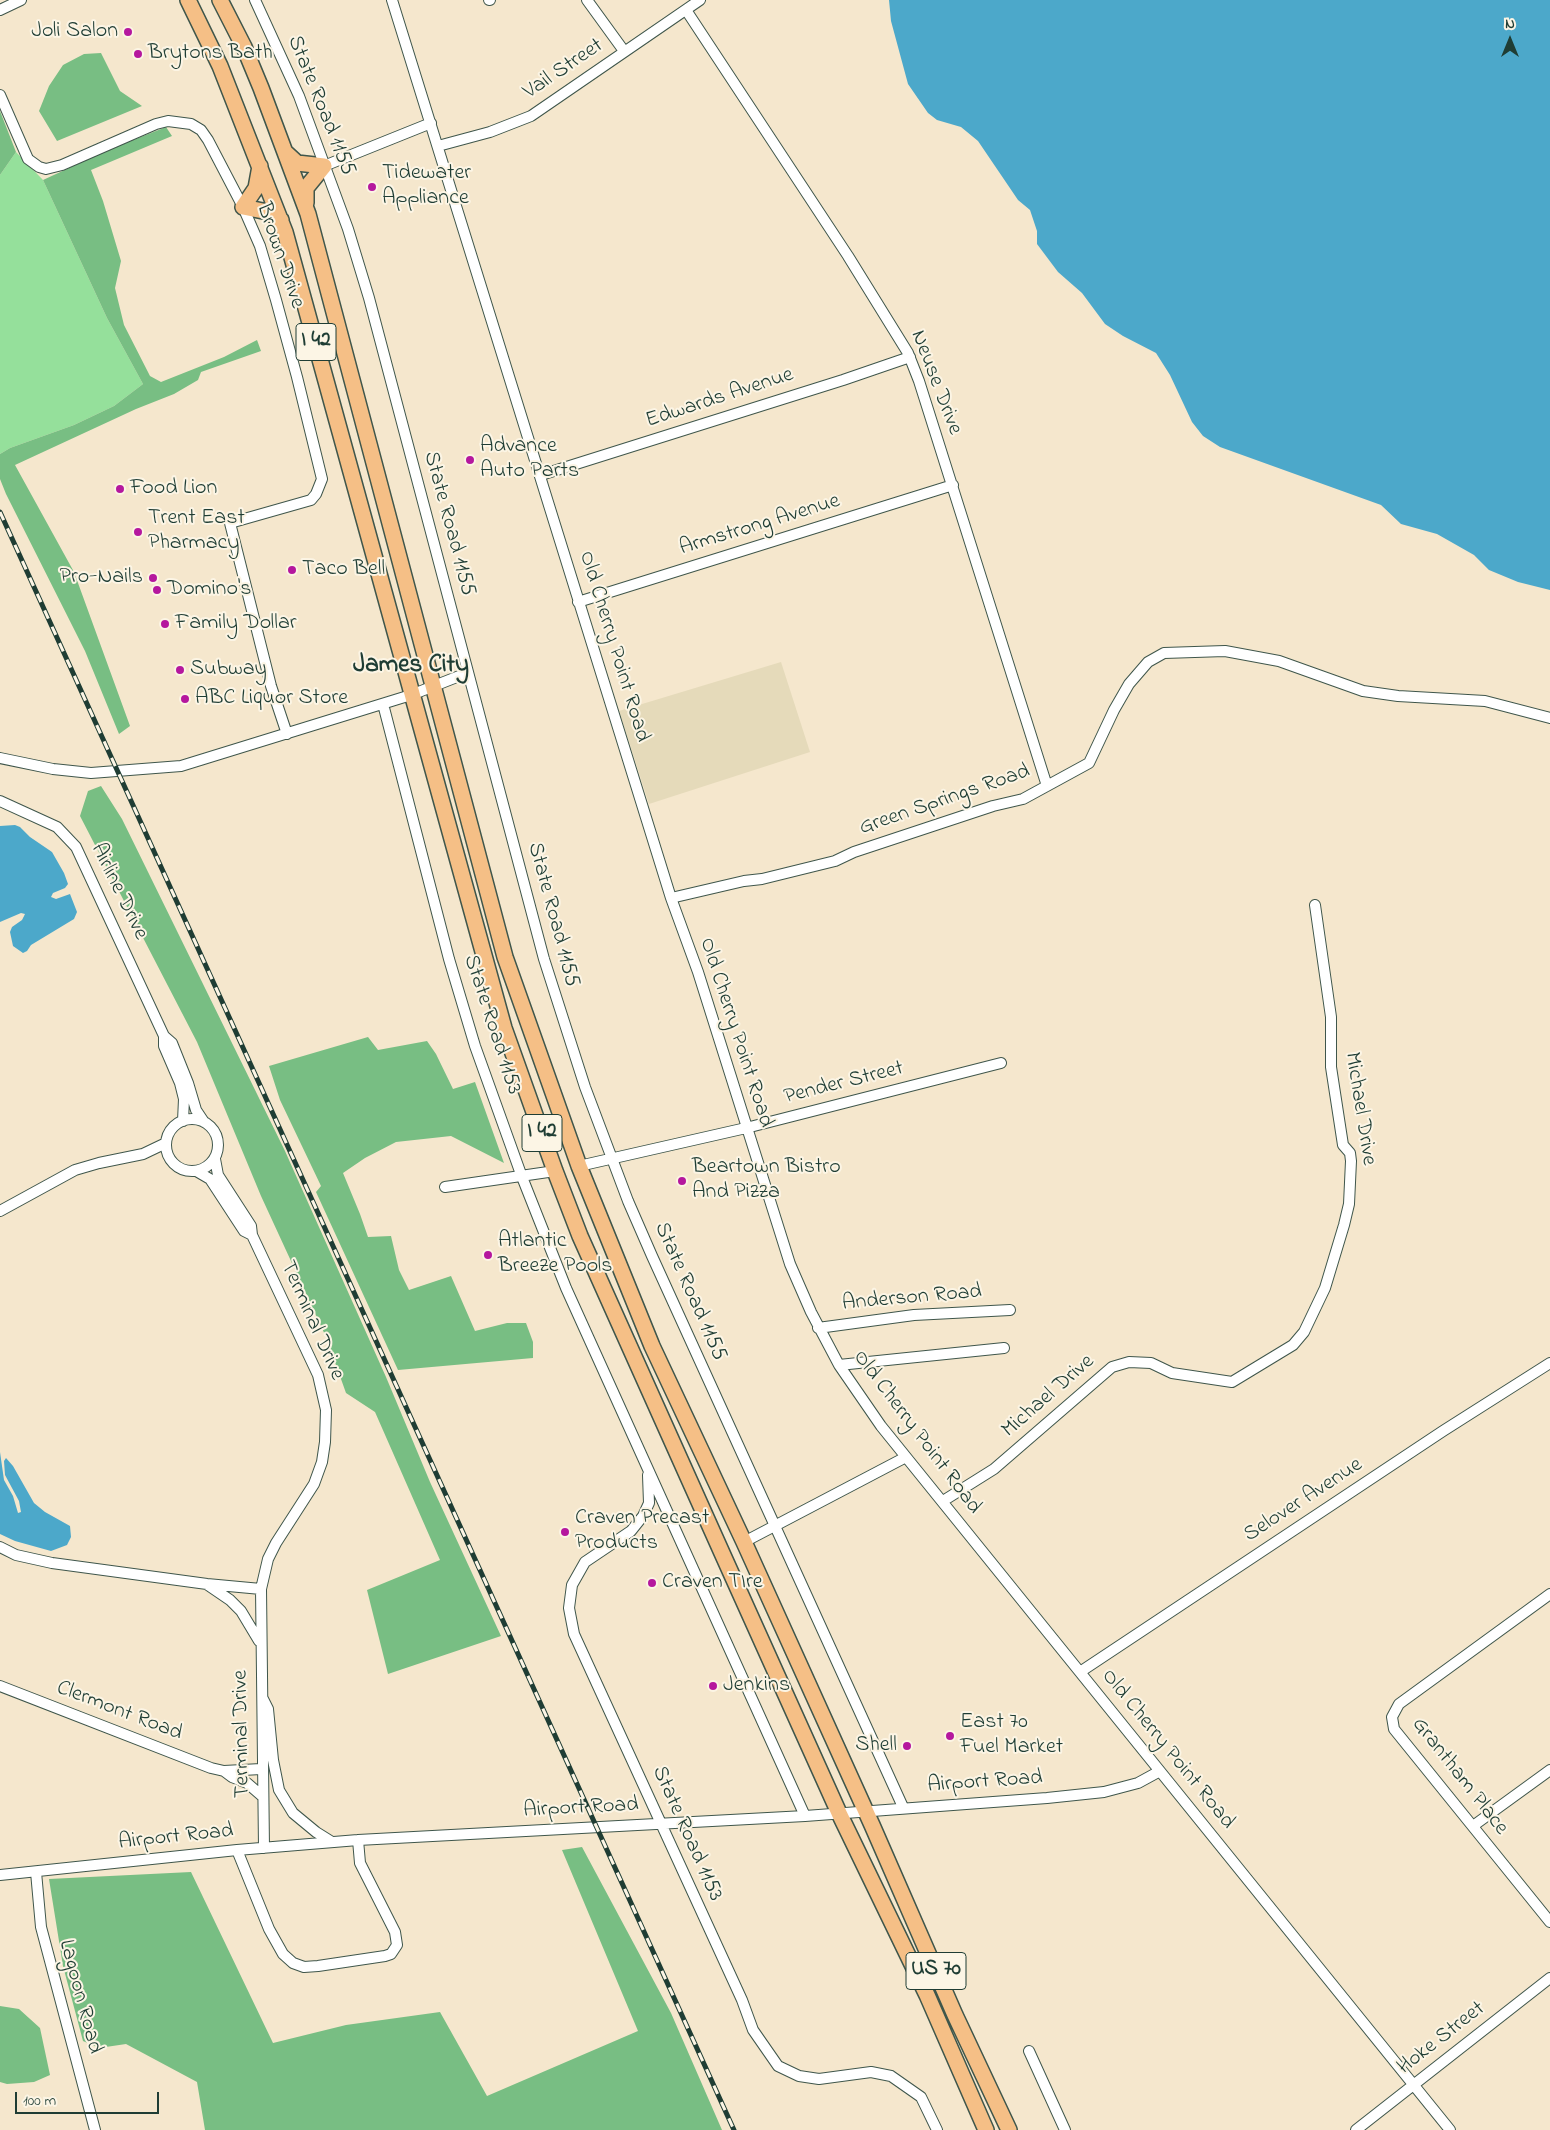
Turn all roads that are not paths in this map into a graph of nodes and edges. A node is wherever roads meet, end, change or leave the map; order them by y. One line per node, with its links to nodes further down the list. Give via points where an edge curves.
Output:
1 (21, 0): 8 (street)
2 (188, 0): 15 (highway, I 42, via 220,66)
3 (220, 0): 14 (highway, US 70, via 244,47)
4 (254, 0): 16 (street, State Road 1155, via 299,96)
5 (392, 0): 12 (street, Old Cherry Point Road)
6 (587, 0): 10 (street)
7 (700, 0): 9 (street, Vail Street)
8 (0, 10)
9 (686, 10): 10 (street, Vail Street); 20 (street, Neuse Drive, via 848,256)
10 (624, 52): 13 (street, Vail Street, via 531,116 490,132)
11 (0, 95): 17 (street, Brown Drive, via 28,159 39,167 62,165 156,124 174,121 191,124 208,140)
12 (431, 123): 13 (street, Old Cherry Point Road); 16 (street)
13 (438, 146): 21 (street, Old Cherry Point Road)
14 (284, 151): 16 (highway, via 297,163); 18 (highway, US 70)
15 (260, 164): 17 (highway, via 256,188); 19 (highway, I 42)
16 (324, 166): 18 (highway, via 306,188); 24 (street, State Road 1155, via 369,298)
17 (243, 207): 19 (highway, via 268,212); 29 (street, Brown Drive, via 260,246 276,300 322,479 312,500 230,523 271,686)
18 (308, 214): 25 (highway, US 70)
19 (281, 220): 26 (highway, I 42)
20 (910, 357): 21 (street, Edwards Avenue); 22 (street, Neuse Drive)
21 (541, 474): 23 (street, Old Cherry Point Road)
22 (953, 485): 23 (street, Armstrong Avenue); 31 (street, Neuse Drive)
23 (578, 602): 33 (street, Old Cherry Point Road)
24 (467, 672): 25 (street); 42 (street, State Road 1155, via 547,968)
25 (433, 687): 26 (street); 43 (highway, US 70, via 504,957)
26 (411, 695): 27 (street); 44 (highway, I 42, via 504,1028)
27 (383, 704): 29 (street); 46 (street, State Road 1153, via 449,959 475,1046)
28 (1550, 718): 31 (street, Green Springs Road, via 1485,701 1363,691 1279,661 1226,651 1164,653 1148,662 1129,684 1089,763)
29 (287, 734): 30 (street, via 205,760 157,769 74,772)
30 (0, 758)
31 (1047, 786): 33 (street, Green Springs Road, via 1022,799 854,852 835,861)
32 (0, 801): 35 (street, Airline Drive, via 57,827 76,847)
33 (671, 898): 39 (street, Old Cherry Point Road, via 698,972)
34 (1314, 905): 57 (street, Michael Drive, via 1331,1017 1331,1067 1343,1145 1350,1153 1351,1169 1344,1225 1325,1288 1304,1332 1293,1344 1232,1382 1172,1373 1151,1362 1129,1362 1112,1367 994,1469)
35 (164, 1036): 37 (street, via 164,1046 184,1099); 38 (street, Terminal Drive, via 172,1042 196,1110)
36 (1001, 1063): 39 (street, Pender Street)
37 (183, 1121): 38 (street); 40 (street, via 171,1130)
38 (204, 1122): 41 (street, Terminal Drive, via 211,1126 219,1142)
39 (746, 1128): 42 (street, Pender Street); 51 (street, Old Cherry Point Road, via 790,1264)
40 (166, 1143): 45 (street, Terminal Drive, via 175,1166); 48 (street, via 143,1154 75,1170)
41 (215, 1159): 45 (street); 49 (street, Terminal Drive, via 218,1175 251,1226)
42 (612, 1160): 43 (street, Pender Street); 58 (street, State Road 1155)
43 (579, 1166): 59 (highway, US 70, via 652,1346)
44 (555, 1171): 46 (street); 75 (highway, I 42, via 580,1236)
45 (198, 1172): 49 (street, Terminal Drive, via 210,1179 244,1231)
46 (522, 1177): 47 (street); 56 (street, State Road 1153, via 566,1288)
47 (444, 1187)
48 (0, 1211)
49 (252, 1235): 62 (street, Terminal Drive, via 318,1375 326,1410 322,1462 314,1484 276,1542)
50 (1010, 1310): 51 (street, Anderson Road, via 914,1315)
51 (818, 1328): 54 (street, Old Cherry Point Road)
52 (1004, 1348): 54 (street)
53 (1550, 1363): 65 (street, Selover Avenue)
54 (840, 1365): 55 (street, Old Cherry Point Road)
55 (906, 1457): 57 (street, Old Cherry Point Road); 58 (street)
56 (644, 1458): 76 (street, State Road 1153); 77 (street, State Road 1153, via 650,1480 649,1503 643,1516 631,1531 585,1562 572,1585 569,1608 574,1634)
57 (942, 1501): 65 (street, Old Cherry Point Road)
58 (774, 1526): 59 (street); 73 (street, State Road 1155)
59 (744, 1542): 74 (highway, US 70)
60 (0, 1547): 61 (street, via 16,1555 52,1563)
61 (207, 1584): 62 (street); 64 (street, via 241,1611)
62 (261, 1589): 64 (street, Terminal Drive)
63 (1550, 1594): 78 (street, Grantham Place, via 1399,1704 1392,1717 1394,1729)
64 (260, 1642): 67 (street, Terminal Drive)
65 (1080, 1672): 71 (street, Old Cherry Point Road)
66 (0, 1686): 70 (street, Clermont Road)
67 (261, 1693): 68 (street, Terminal Drive); 80 (street, via 268,1710 279,1790 293,1813)
68 (261, 1769): 70 (street, Clermont Road); 72 (street, Terminal Drive)
69 (1550, 1770): 78 (street)
70 (224, 1771): 72 (street, Clermont Road, via 247,1783)
71 (1160, 1771): 73 (street, Airport Road, via 1138,1783 1104,1792); 88 (street, Old Cherry Point Road)
72 (262, 1796): 81 (street, Terminal Drive)
73 (903, 1807): 74 (street, Airport Road)
74 (866, 1811): 75 (street, Airport Road); 92 (highway, US 70)
75 (839, 1813): 76 (street, Airport Road); 91 (highway, I 42, via 927,1995)
76 (805, 1816): 77 (street, Airport Road)
77 (661, 1824): 79 (street, Airport Road); 90 (street, State Road 1153, via 753,2030 778,2066 799,2076 819,2080 871,2072 891,2076 920,2096)
78 (1473, 1826): 85 (street, Grantham Place)
79 (358, 1840): 80 (street, Airport Road); 82 (street, via 360,1863 391,1924 397,1945 391,1954 385,1956 318,1966 298,1965 283,1954 269,1929)
80 (332, 1842): 81 (street, Airport Road)
81 (264, 1848): 82 (street, Airport Road)
82 (237, 1850): 83 (street, Airport Road)
83 (36, 1872): 84 (street, Airport Road); 89 (street, Lagoon Road, via 41,1927)
84 (0, 1875)
85 (1550, 1922)
86 (1550, 1978): 88 (street, Hoke Street)
87 (1029, 2051): 93 (street)
88 (1414, 2085): 94 (street, Hoke Street); 95 (street, Old Cherry Point Road)
89 (95, 2130)
90 (937, 2130)
91 (986, 2130)
92 (1009, 2130)
93 (1065, 2130)
94 (1356, 2130)
95 (1450, 2130)

